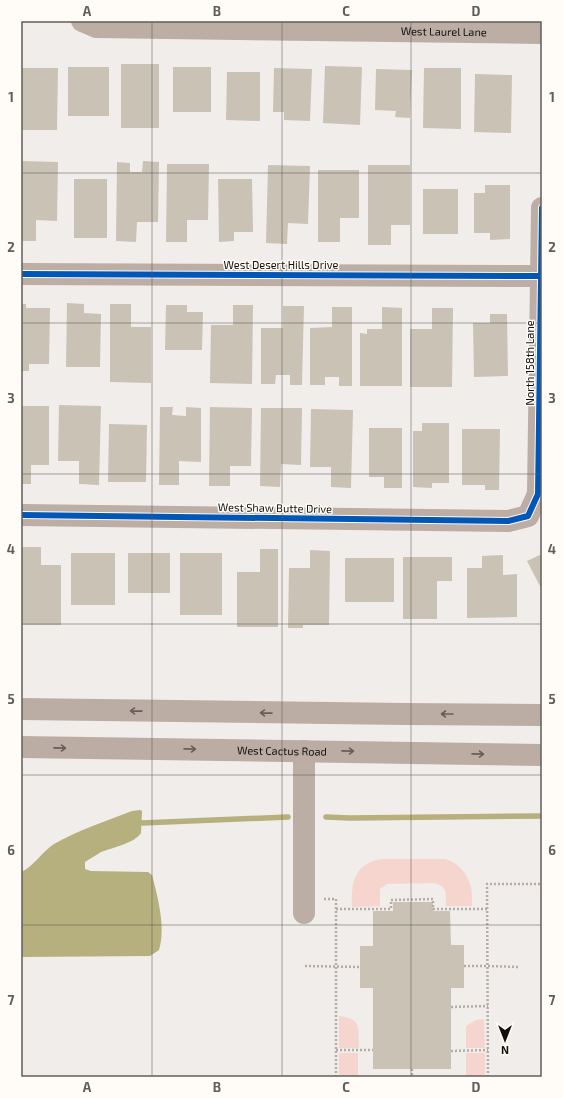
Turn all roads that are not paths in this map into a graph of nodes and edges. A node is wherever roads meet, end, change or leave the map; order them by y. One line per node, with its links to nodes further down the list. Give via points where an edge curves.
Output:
1 (82, 21): 2 (street, West Laurel Lane, via 96,27)
2 (542, 33)
3 (542, 208): 5 (street, North 158th Lane)
4 (21, 274): 5 (street, West Desert Hills Drive)
5 (540, 276): 6 (street, North 158th Lane)
6 (541, 386): 8 (street, North 158th Lane, via 538,494)
7 (21, 515): 8 (street, West Shaw Butte Drive, via 508,521)
8 (528, 516)
9 (21, 710): 10 (main road, one-way to 9)
10 (542, 715)
11 (21, 747): 12 (main road, West Cactus Road, one-way to 12)
12 (304, 751): 13 (main road, West Cactus Road, one-way to 13); 14 (street)
13 (542, 755)
14 (312, 906)

